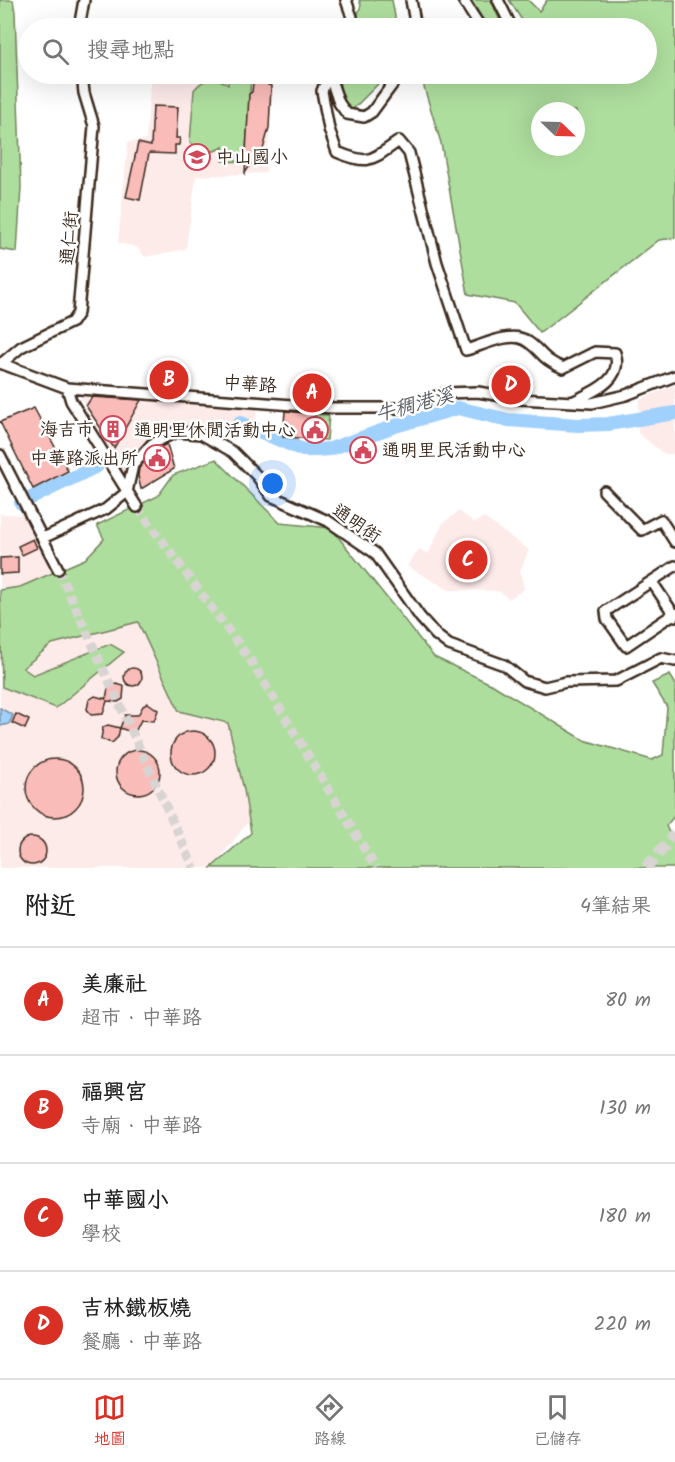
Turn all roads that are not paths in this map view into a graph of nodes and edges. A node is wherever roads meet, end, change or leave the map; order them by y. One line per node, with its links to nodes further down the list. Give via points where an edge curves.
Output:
1 (84, 0): 6 (street)
2 (346, 0): 7 (street)
3 (411, 0): 8 (street)
4 (463, 0): 9 (street)
5 (498, 0): 10 (street)
6 (81, 18)
7 (352, 18)
8 (414, 18)
9 (475, 18)
10 (507, 18)
11 (83, 84): 15 (street, 通仁街, via 94,126 78,313 72,322 21,347)
12 (325, 84): 18 (street, via 322,91 337,152 359,162 372,159 399,141 409,153 437,263 466,350 513,337 525,340 546,361 562,368 595,352 615,353 615,372 605,385)
13 (332, 84): 14 (street, via 347,114 364,117)
14 (393, 84)
15 (1, 363): 17 (street, 中華路)
16 (675, 376): 18 (street, 中華路, via 626,395 592,403)
17 (67, 388): 18 (street, 中華路, via 332,408 402,408 445,393 478,392); 21 (street, via 71,401)
18 (570, 403)
19 (0, 454): 23 (street)
20 (604, 491): 24 (street, via 642,530 661,520)
21 (127, 492): 22 (street); 23 (street, via 106,509); 29 (street, 通明街, via 134,465 152,444 176,432 201,434 232,452 271,496 328,520 375,553 420,617 449,645 504,665 524,681 545,687 566,682 616,681 661,658)
22 (137, 507)
23 (43, 538): 26 (street)
24 (675, 542)
25 (675, 566): 27 (street)
26 (58, 569)
27 (652, 582): 28 (street); 28 (street, via 606,611 607,619 626,646)
28 (675, 614)
29 (674, 658)

